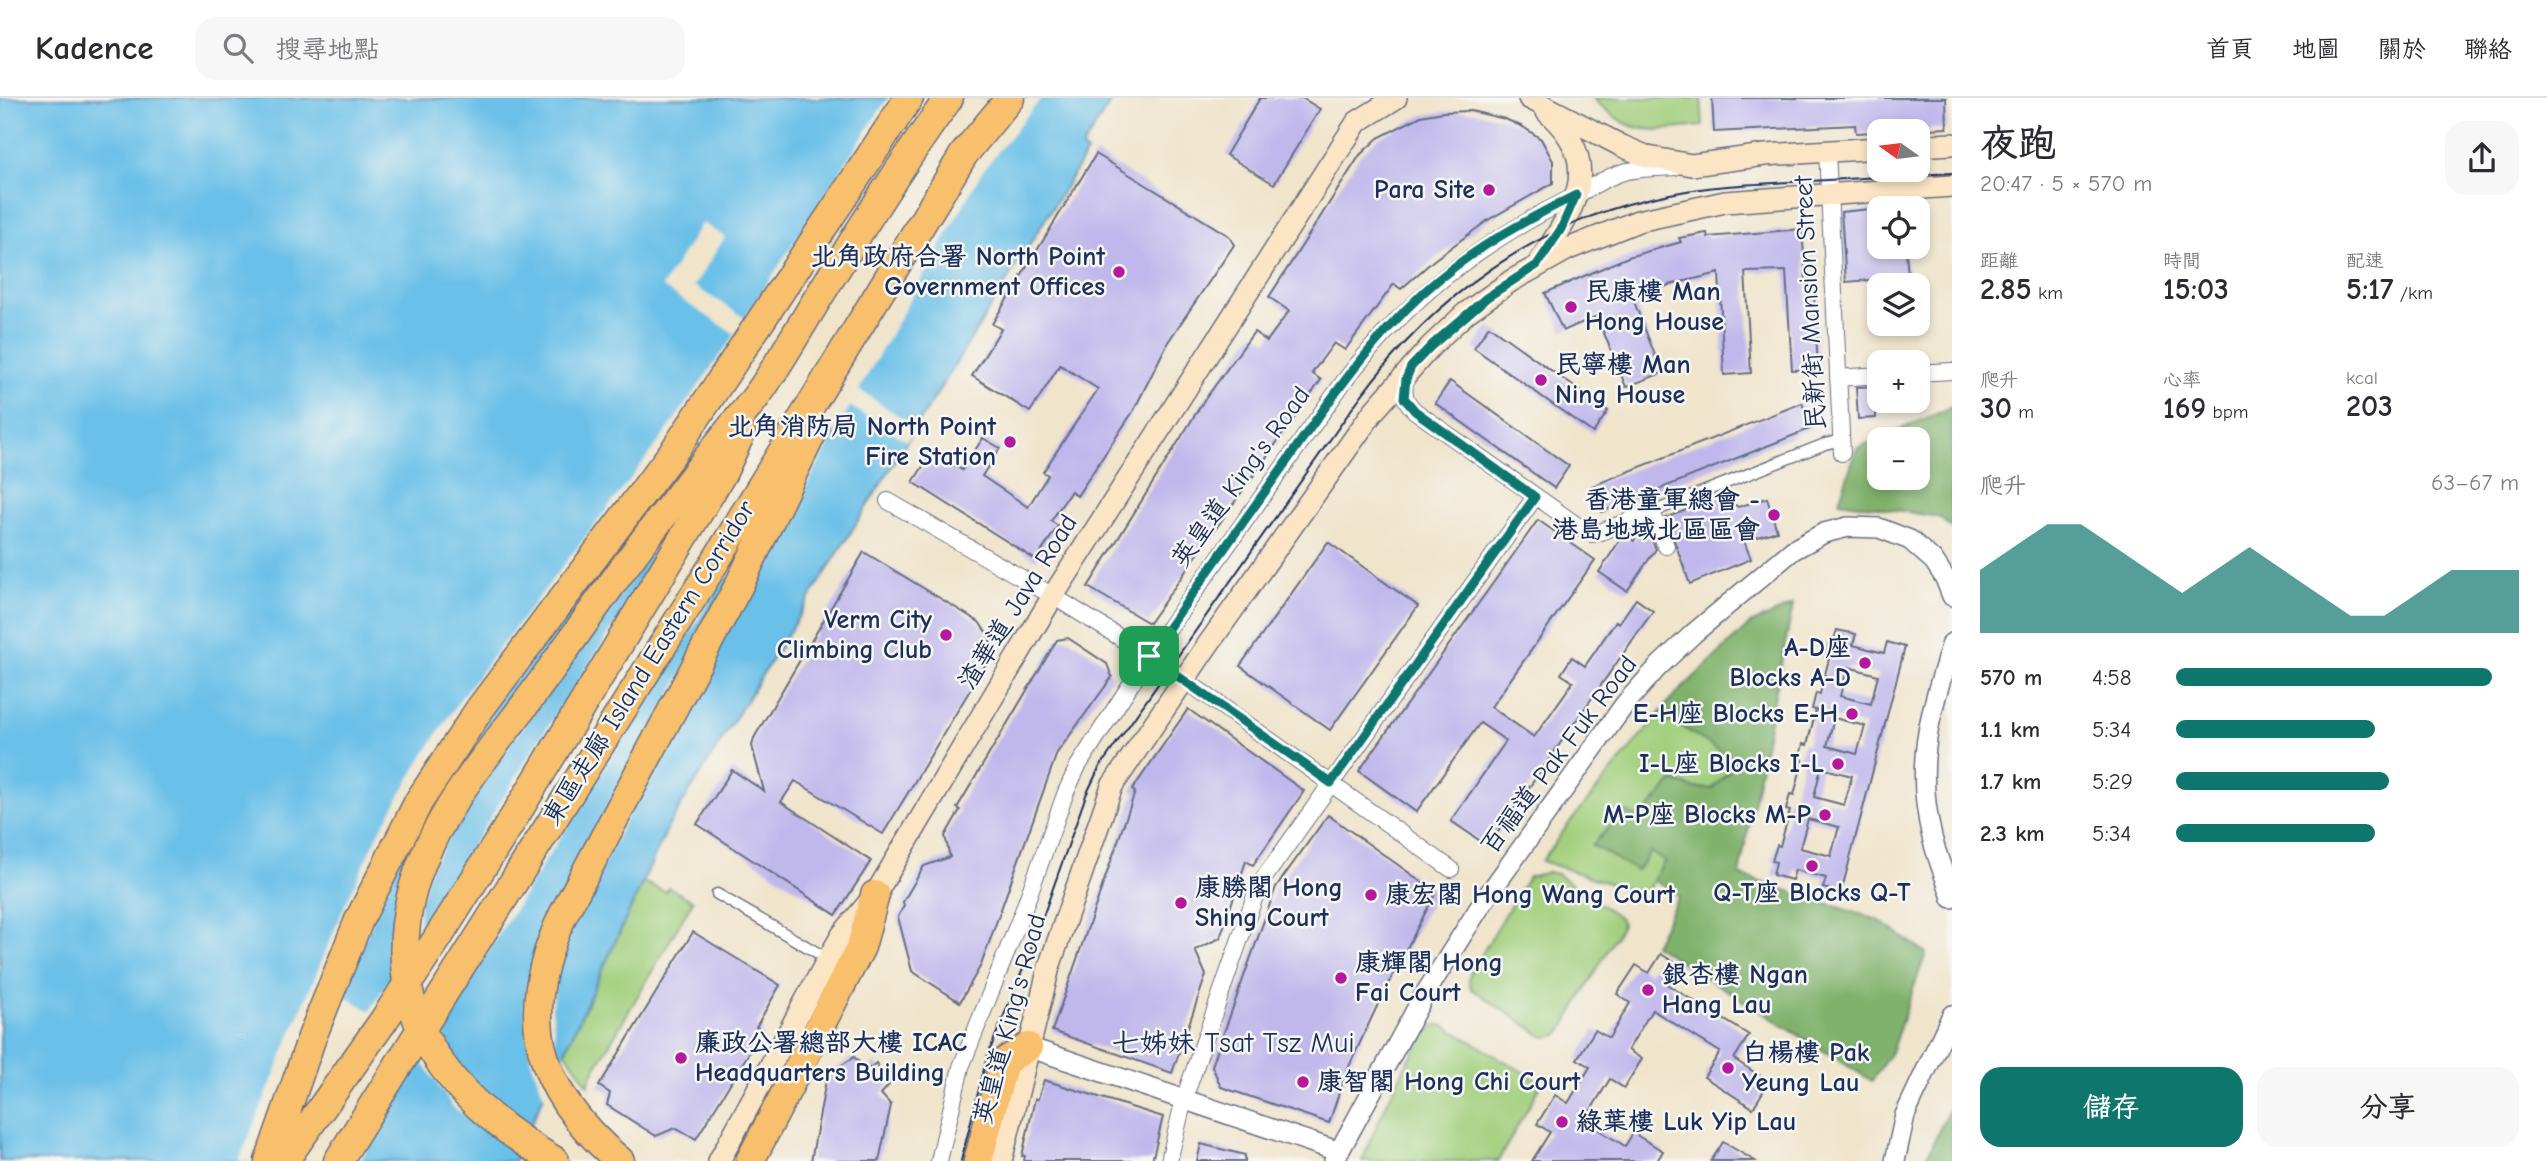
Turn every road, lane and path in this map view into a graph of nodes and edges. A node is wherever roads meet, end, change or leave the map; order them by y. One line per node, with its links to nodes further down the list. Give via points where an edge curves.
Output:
1 (909, 98): 42 (highway, via 683,437 479,710 419,801 359,920)
2 (949, 98): 21 (highway)
3 (1010, 98): 15 (highway, 東區走廊 Island Eastern Corridor, via 964,154)
4 (1391, 99): 27 (main road, 渣華道 Java Road, via 1357,122)
5 (1530, 99): 10 (main road, via 1648,157); 13 (main road, via 1557,122 1573,144 1581,171)
6 (1952, 144): 7 (main road)
7 (1930, 145)
8 (1867, 149): 9 (main road, 英皇道 King's Road)
9 (1826, 151): 10 (main road, 英皇道 King's Road); 12 (street, 民新街 Mansion Street)
10 (1692, 165): 13 (street, 英皇道 King's Road, via 1627,171)
11 (1952, 186): 12 (main road, 英皇道 King's Road)
12 (1828, 194): 14 (main road, 英皇道 King's Road, via 1725,202 1656,216 1603,233); 20 (street, 民新街 Mansion Street)
13 (1576, 195): 14 (main road); 30 (street, 英皇道 King's Road, via 1467,258 1424,292 1375,342)
14 (1537, 265): 16 (main road, 英皇道 King's Road, via 1466,313)
15 (882, 288): 44 (highway, 東區走廊 Island Eastern Corridor); 46 (highway, via 739,585 563,915 542,969 537,1022 544,1058 571,1109)
16 (1411, 367): 23 (street, via 1404,389 1409,405); 31 (main road, 英皇道 King's Road, via 1373,412)
17 (1952, 371): 18 (street)
18 (1930, 372)
19 (1867, 376): 20 (street)
20 (1838, 378): 22 (street, 民新街 Mansion Street)
21 (761, 389): 43 (highway, via 723,472 521,806 384,1020); 45 (highway, via 467,784 433,837 415,883 406,922 405,959 410,994 430,1046 474,1104)
22 (1841, 446): 25 (street, via 1825,444)
23 (1535, 497): 25 (street, via 1591,534); 32 (street)
24 (888, 502): 27 (street)
25 (1652, 512): 26 (street)
26 (1667, 546)
27 (1053, 596): 30 (street); 35 (main road, 渣華道 Java Road)
28 (1952, 596): 41 (street, 百福道 Pak Fuk Road, via 1934,561 1910,540 1878,528 1848,527 1824,533 1793,550 1694,633 1625,704 1483,902 1423,997)
29 (1952, 643): 36 (street, via 1931,711 1923,773 1933,840)
30 (1149, 656): 31 (street); 49 (street, 英皇道 King's Road, via 1066,792 961,1067)
31 (1185, 679): 32 (street); 39 (main road, 英皇道 King's Road, via 1112,786 1049,967)
32 (1331, 783): 33 (street); 40 (street, via 1255,896)
33 (1451, 869)
34 (717, 894): 37 (street)
35 (875, 895): 37 (main road, 渣華道 Java Road); 48 (highway, via 861,947)
36 (1952, 898)
37 (828, 960): 47 (main road, 渣華道 Java Road)
38 (1952, 1015): 53 (street, via 1905,1115)
39 (1028, 1047): 40 (street); 50 (highway, via 1004,1062); 51 (main road, 英皇道 King's Road)
40 (1184, 1099): 41 (street); 52 (street)
41 (1336, 1156)
42 (269, 1161)
43 (284, 1161)
44 (338, 1161)
45 (555, 1161)
46 (620, 1161)
47 (719, 1161)
48 (750, 1161)
49 (939, 1161)
50 (978, 1161)
51 (1001, 1161)
52 (1169, 1161)
53 (1895, 1161)

